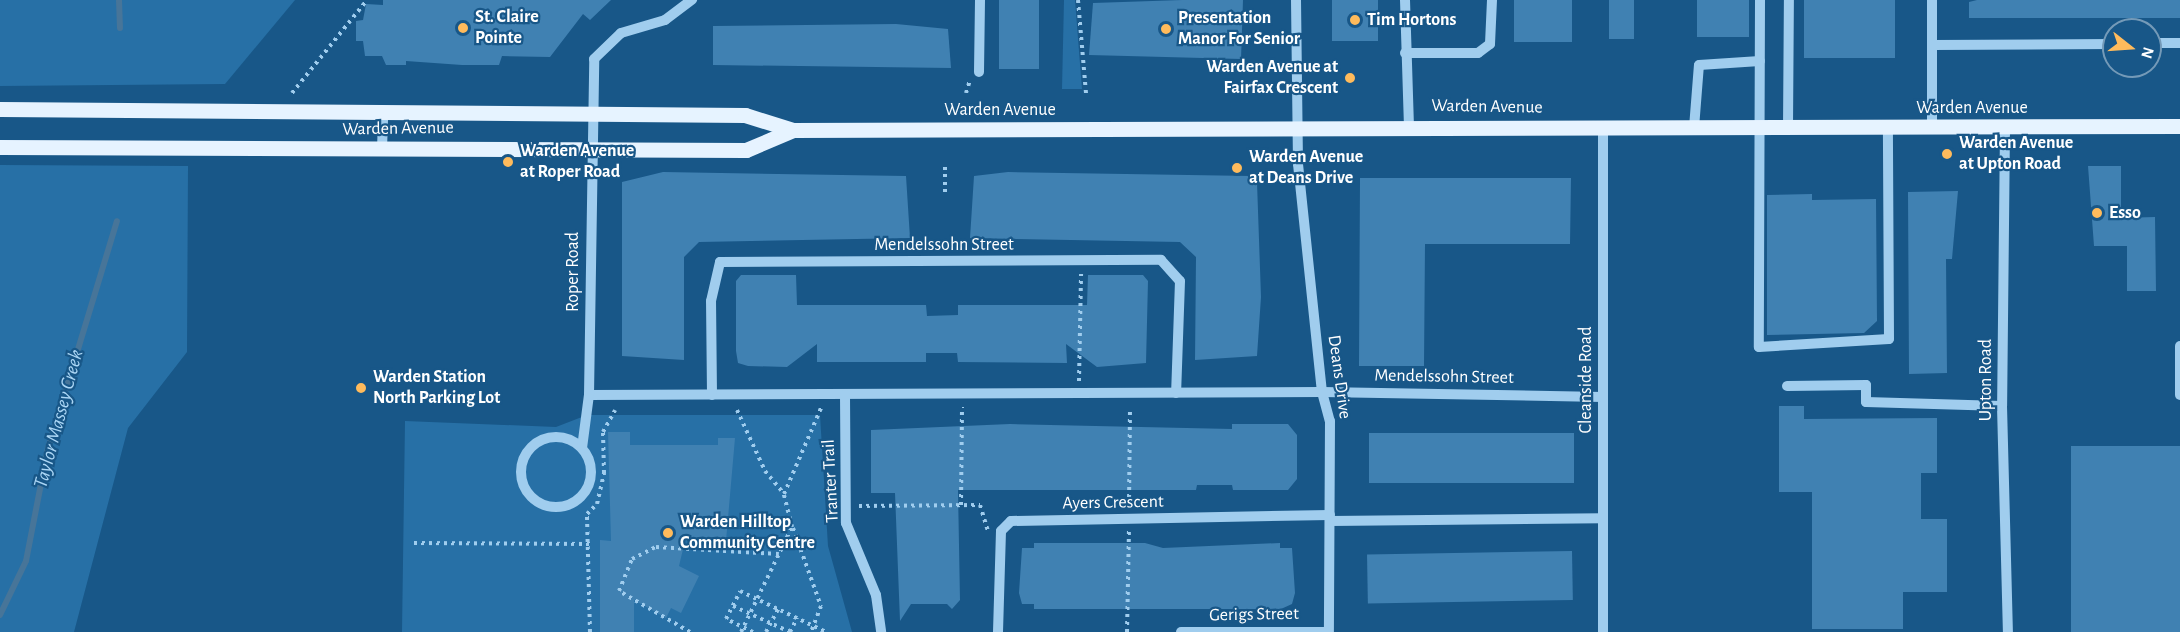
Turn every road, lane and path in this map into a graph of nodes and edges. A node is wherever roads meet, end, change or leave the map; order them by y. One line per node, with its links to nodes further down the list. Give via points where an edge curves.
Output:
1 (367, 0): 18 (path)
2 (692, 0): 22 (street, Roper Road, via 665,20 621,33 603,46 594,59)
3 (980, 0): 17 (street)
4 (1078, 0): 19 (path)
5 (1296, 0): 25 (street, Deans Drive)
6 (1405, 0): 15 (street)
7 (1492, 0): 15 (street, via 1490,44 1478,53)
8 (1760, 0): 16 (street)
9 (1789, 0): 27 (street)
10 (1932, 0): 14 (street)
11 (2162, 43): 12 (street)
12 (2180, 43)
13 (2102, 44): 14 (street)
14 (1932, 45): 28 (street)
15 (1405, 53): 23 (street)
16 (1760, 61): 30 (street, via 1699,65); 31 (street)
17 (979, 72)
18 (292, 93)
19 (1086, 94)
20 (0, 109): 21 (main road, Warden Avenue)
21 (383, 113): 22 (main road, Warden Avenue); 36 (street)
22 (590, 114): 33 (main road, Warden Avenue, via 745,115); 35 (street, Roper Road)
23 (1409, 126): 25 (main road, Warden Avenue); 29 (main road, Warden Avenue)
24 (2180, 126): 32 (main road, Warden Avenue)
25 (1297, 127): 33 (main road, Warden Avenue); 42 (street, Deans Drive)
26 (1888, 127): 27 (main road, Warden Avenue); 28 (main road, Warden Avenue); 31 (street, via 1889,339 1759,347)
27 (1788, 128): 31 (main road, Warden Avenue)
28 (1932, 128): 32 (main road, Warden Avenue)
29 (1603, 129): 30 (main road, Warden Avenue); 50 (street, Cleanside Road)
30 (1694, 129): 31 (main road, Warden Avenue)
31 (1758, 129)
32 (2005, 129): 51 (street, Upton Road)
33 (793, 130): 35 (main road, Warden Avenue, via 746,150)
34 (0, 147): 36 (main road, Warden Avenue)
35 (589, 148): 36 (main road, Warden Avenue); 46 (street, Roper Road)
36 (382, 149)
37 (945, 164): 38 (path)
38 (945, 192)
39 (1082, 261): 43 (path); 44 (street, Mendelssohn Street, via 1161,260 1180,281); 47 (street, Mendelssohn Street, via 720,262 711,301)
40 (2180, 346): 49 (street)
41 (1787, 386): 51 (street, via 1866,385 1866,402)
42 (1322, 392): 44 (street, Mendelssohn Street); 50 (street, Mendelssohn Street); 60 (street, Deans Drive, via 1330,421)
43 (1078, 393): 44 (street, Mendelssohn Street); 45 (street, Mendelssohn Street)
44 (1176, 393)
45 (963, 394): 48 (street, Mendelssohn Street); 58 (path)
46 (589, 395): 47 (street, Mendelssohn Street); 56 (street, Roper Road)
47 (712, 395): 48 (street, Mendelssohn Street)
48 (844, 395): 82 (street, Tranter Trail, via 846,523 876,596)
49 (2180, 395)
50 (1603, 397): 61 (street, Cleanside Road)
51 (2002, 406): 88 (street, Upton Road)
52 (616, 410): 66 (path, via 603,432 604,472 597,504 587,514)
53 (737, 410): 57 (path, via 765,471)
54 (1130, 410): 62 (path)
55 (819, 413): 57 (path)
56 (582, 448): 56 (street, via 562,437 539,441 521,469 527,491 545,505 578,499 590,480)
57 (784, 494): 63 (path)
58 (961, 505): 59 (path); 64 (path, via 980,505)
59 (859, 506)
60 (1330, 518): 61 (street, Ayers Crescent); 62 (street, Ayers Crescent); 86 (street, Deans Drive)
61 (1602, 518): 87 (street, Cleanside Road)
62 (1129, 519): 83 (street, Ayers Crescent, via 1011,522 1001,531); 84 (path)
63 (792, 527): 67 (path); 74 (path, via 821,606)
64 (988, 531)
65 (414, 543): 66 (path)
66 (590, 544): 76 (path)
67 (780, 554): 68 (path); 77 (path, via 656,547 632,559 619,591)
68 (756, 599): 69 (path, via 740,591); 70 (path); 71 (path)
69 (733, 606): 71 (path); 75 (path, via 726,619)
70 (778, 609): 72 (path); 73 (path)
71 (749, 614): 73 (path); 75 (path)
72 (797, 618): 73 (path, via 790,632); 74 (path)
73 (771, 623): 79 (path)
74 (814, 626): 80 (path); 81 (path)
75 (742, 630): 78 (path)
76 (590, 632)
77 (690, 632)
78 (753, 632)
79 (766, 632)
80 (811, 632)
81 (826, 632)
82 (881, 632)
83 (998, 632)
84 (1127, 632)
85 (1182, 632): 86 (street, Gerigs Street)
86 (1328, 632)
87 (1603, 632)
88 (2007, 632)

